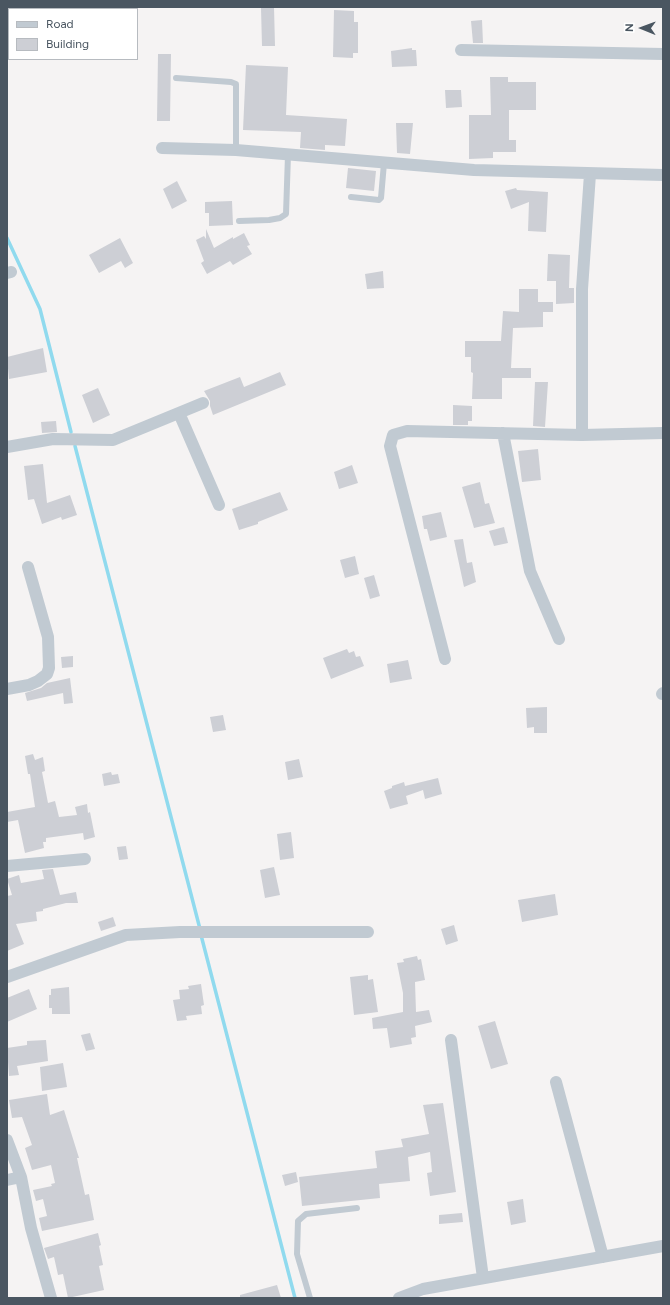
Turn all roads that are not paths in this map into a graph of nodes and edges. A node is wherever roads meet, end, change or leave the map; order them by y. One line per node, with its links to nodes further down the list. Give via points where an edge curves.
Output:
1 (461, 50): 2 (street)
2 (663, 54)
3 (176, 78): 5 (lane, via 236,84)
4 (162, 148): 5 (street)
5 (236, 150): 6 (street)
6 (288, 155): 7 (street); 11 (lane, via 286,214 269,220)
7 (384, 163): 8 (street, via 474,170); 10 (lane, via 381,198 379,200)
8 (590, 174): 9 (street); 16 (street, via 582,289)
9 (663, 175)
10 (351, 197)
11 (239, 221)
12 (203, 402): 13 (street)
13 (179, 413): 17 (street, via 113,440 53,439); 18 (street)
14 (502, 433): 16 (street); 20 (street, via 530,571); 21 (street, via 407,431 391,438 390,446)
15 (663, 433): 16 (street)
16 (582, 435)
17 (7, 447)
18 (219, 505)
19 (28, 567): 22 (street, via 48,637 49,668 47,674 38,681)
20 (559, 639)
21 (445, 659)
22 (7, 689)
23 (85, 859): 24 (street)
24 (7, 866)
25 (368, 932): 26 (street, via 189,932 126,935)
26 (7, 976)
27 (451, 1040): 35 (street)
28 (556, 1082): 34 (street)
29 (7, 1140): 30 (street)
30 (21, 1177): 31 (street); 36 (street)
31 (7, 1180)
32 (357, 1208): 37 (lane, via 306,1214 298,1221 297,1254)
33 (663, 1246): 34 (street)
34 (603, 1257): 35 (street)
35 (483, 1278): 38 (street, via 424,1288)
36 (51, 1298)
37 (310, 1298)
38 (399, 1298)

